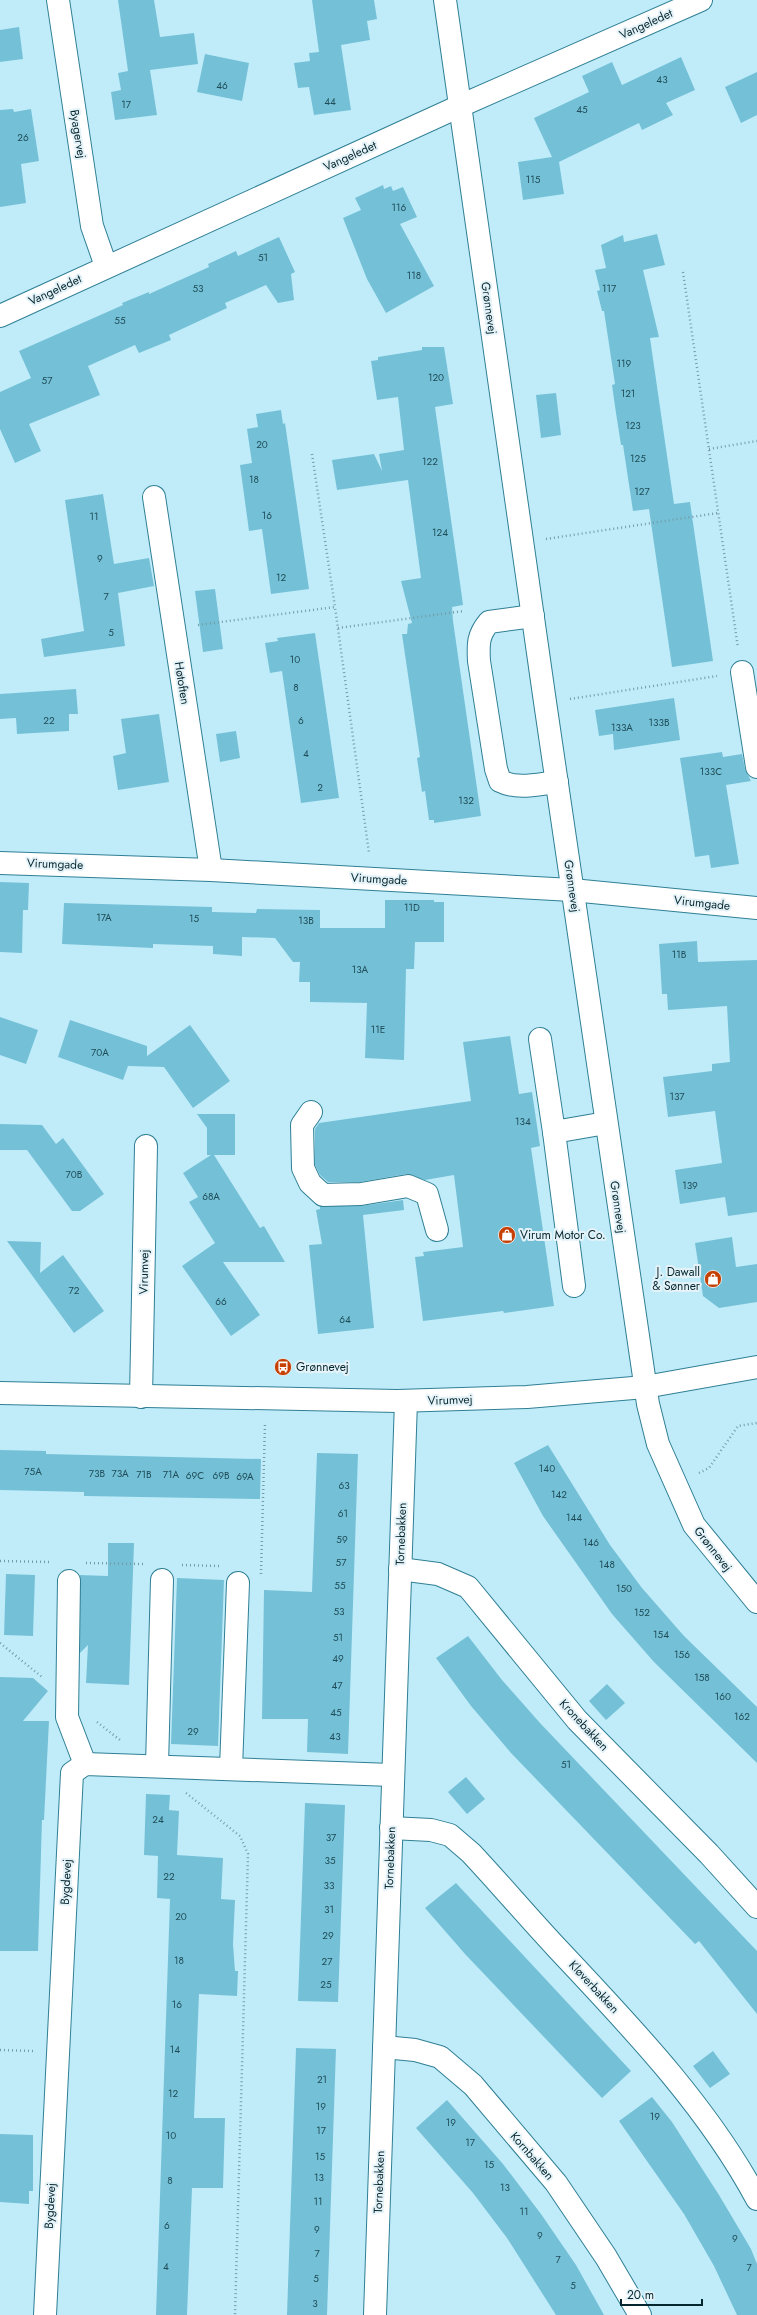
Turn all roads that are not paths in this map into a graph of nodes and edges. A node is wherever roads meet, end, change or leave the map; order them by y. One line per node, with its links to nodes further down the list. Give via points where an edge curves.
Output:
1 (58, 0): 5 (street, Byagervej, via 92,226)
2 (445, 0): 4 (street, Grønnevej)
3 (701, 0): 4 (street, Vangeledet)
4 (460, 106): 5 (street, Vangeledet); 8 (street, Grønnevej)
5 (106, 266): 6 (street, Vangeledet)
6 (0, 316)
7 (154, 497): 13 (street, Høtoften)
8 (532, 616): 11 (street, Grønnevej); 11 (street, via 490,622 481,631 478,643 479,661 500,781 519,786)
9 (742, 672): 10 (street)
10 (757, 767)
11 (557, 782): 14 (street, Grønnevej)
12 (0, 863): 13 (street, Virumgade)
13 (211, 870): 14 (street, Virumgade)
14 (572, 890): 15 (street, Virumgade); 18 (street, Grønnevej)
15 (757, 908)
16 (540, 1039): 19 (street)
17 (311, 1112): 21 (street, via 302,1125 303,1168 310,1183 323,1195 361,1194 408,1186 427,1194)
18 (606, 1123): 19 (street); 24 (street, Grønnevej)
19 (554, 1132): 22 (street)
20 (146, 1146): 26 (street, Virumvej)
21 (437, 1230)
22 (574, 1286)
23 (757, 1367): 24 (street, Virumvej)
24 (645, 1387): 27 (street, Virumvej, via 527,1397); 32 (street, Grønnevej, via 658,1444 694,1525)
25 (0, 1393): 26 (street, Virumvej)
26 (141, 1397): 27 (street, Virumvej)
27 (406, 1401): 28 (street, Tornebakken)
28 (400, 1569): 36 (street, Tornebakken); 38 (street, Kronebakken, via 438,1574 468,1587 577,1720 709,1854)
29 (162, 1570): 34 (street)
30 (74, 1572): 33 (street, via 67,1717)
31 (238, 1583): 35 (street)
32 (757, 1602)
33 (85, 1764): 34 (street); 41 (street, Bygdevej, via 72,1773)
34 (157, 1765): 35 (street)
35 (231, 1768): 36 (street)
36 (392, 1775): 37 (street, Tornebakken)
37 (390, 1828): 39 (street, Tornebakken); 40 (street, Kløverbakken, via 431,1830 450,1835 471,1853 648,2044 702,2114 748,2182)
38 (757, 1907)
39 (384, 2047): 42 (street, Tornebakken); 43 (street, Kornbakken, via 415,2050 440,2057 472,2085 556,2183 606,2257)
40 (757, 2200)
41 (45, 2315)
42 (375, 2315)
43 (640, 2315)

